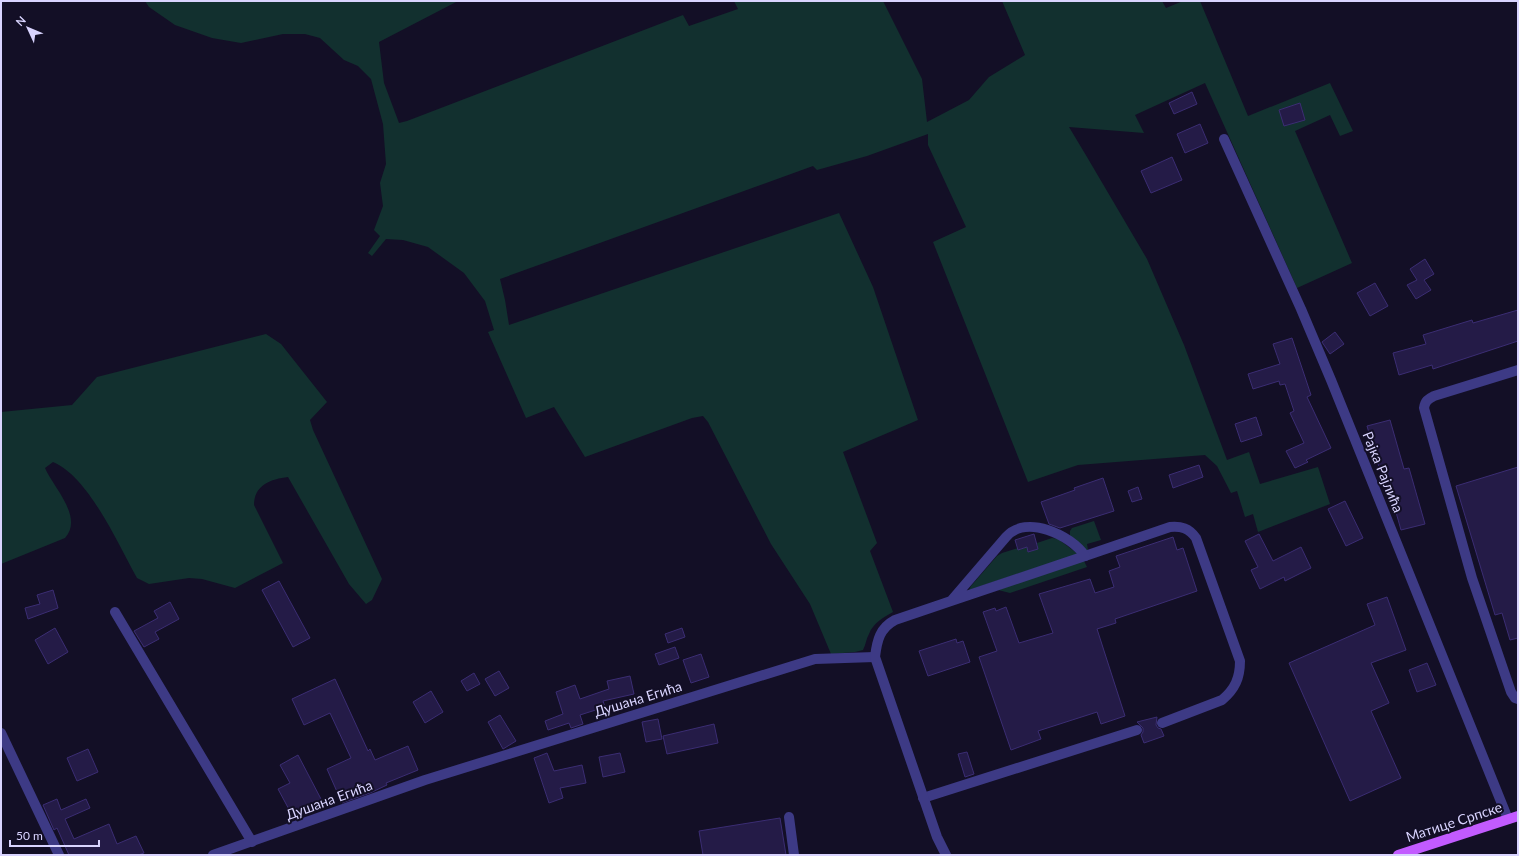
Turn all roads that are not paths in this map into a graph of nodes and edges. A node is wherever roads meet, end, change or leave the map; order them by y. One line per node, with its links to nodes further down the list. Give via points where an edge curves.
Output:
1 (1224, 139): 14 (street, Рајка Рајлића, via 1331,380)
2 (1518, 370): 7 (street, via 1428,398 1424,408 1472,578 1511,692)
3 (1085, 556): 4 (street); 4 (street, via 1061,535 1034,527 1014,530); 8 (street, via 1176,526 1188,529 1199,543 1240,661 1238,679 1230,694 1222,700)
4 (951, 602): 6 (street, via 888,624 879,636)
5 (115, 612): 15 (street)
6 (875, 657): 11 (street); 15 (street, Душана Егића, via 815,659 425,780)
7 (1518, 699)
8 (1162, 722)
9 (1137, 730): 11 (street)
10 (1, 733): 16 (street)
11 (923, 798): 19 (street)
12 (1518, 816): 14 (main road, Матице Српске)
13 (789, 817): 18 (street)
14 (1508, 819): 20 (main road, Матице Српске)
15 (252, 842): 17 (street, Душана Егића)
16 (59, 855)
17 (213, 855)
18 (794, 855)
19 (946, 855)
20 (1398, 855)

